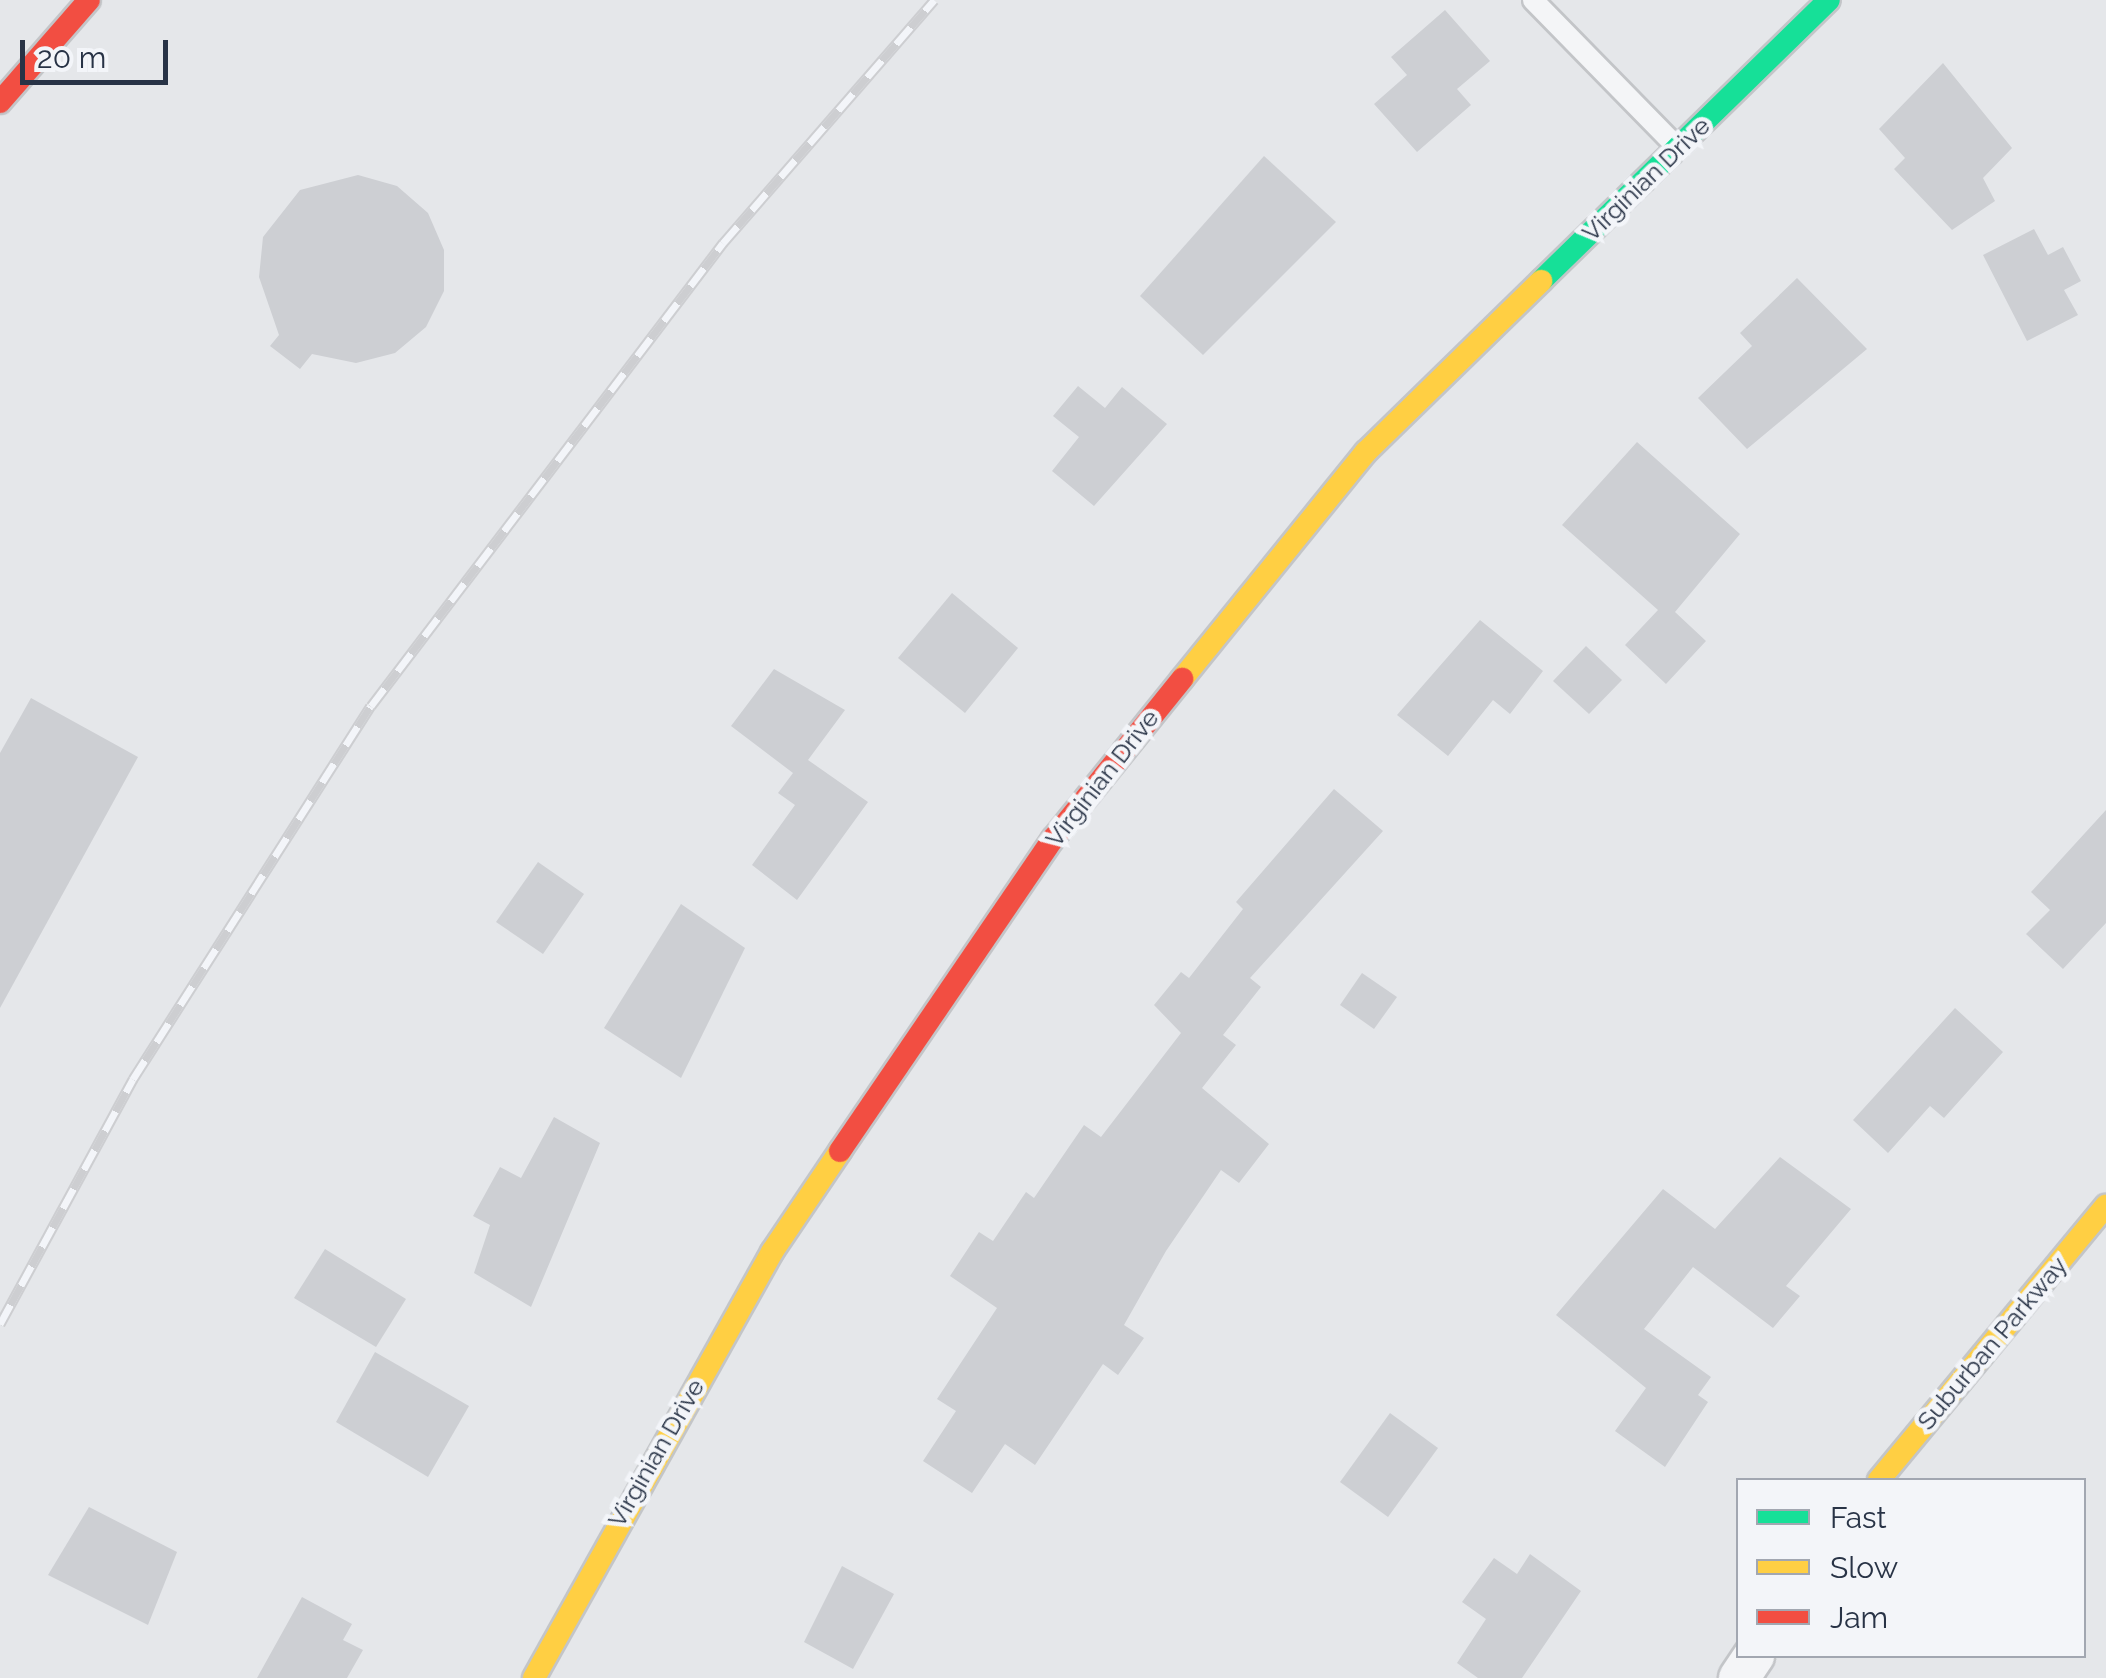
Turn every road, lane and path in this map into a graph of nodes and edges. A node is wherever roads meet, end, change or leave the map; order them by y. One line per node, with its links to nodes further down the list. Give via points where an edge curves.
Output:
1 (89, 0): 4 (main road)
2 (1534, 0): 5 (lane)
3 (1818, 4): 5 (main road, Virginian Drive)
4 (0, 102)
5 (1678, 148): 8 (main road, Virginian Drive, via 1366,452 1053,839 772,1252)
6 (2106, 1206): 7 (main road, Suburban Parkway)
7 (1881, 1478)
8 (534, 1678)

